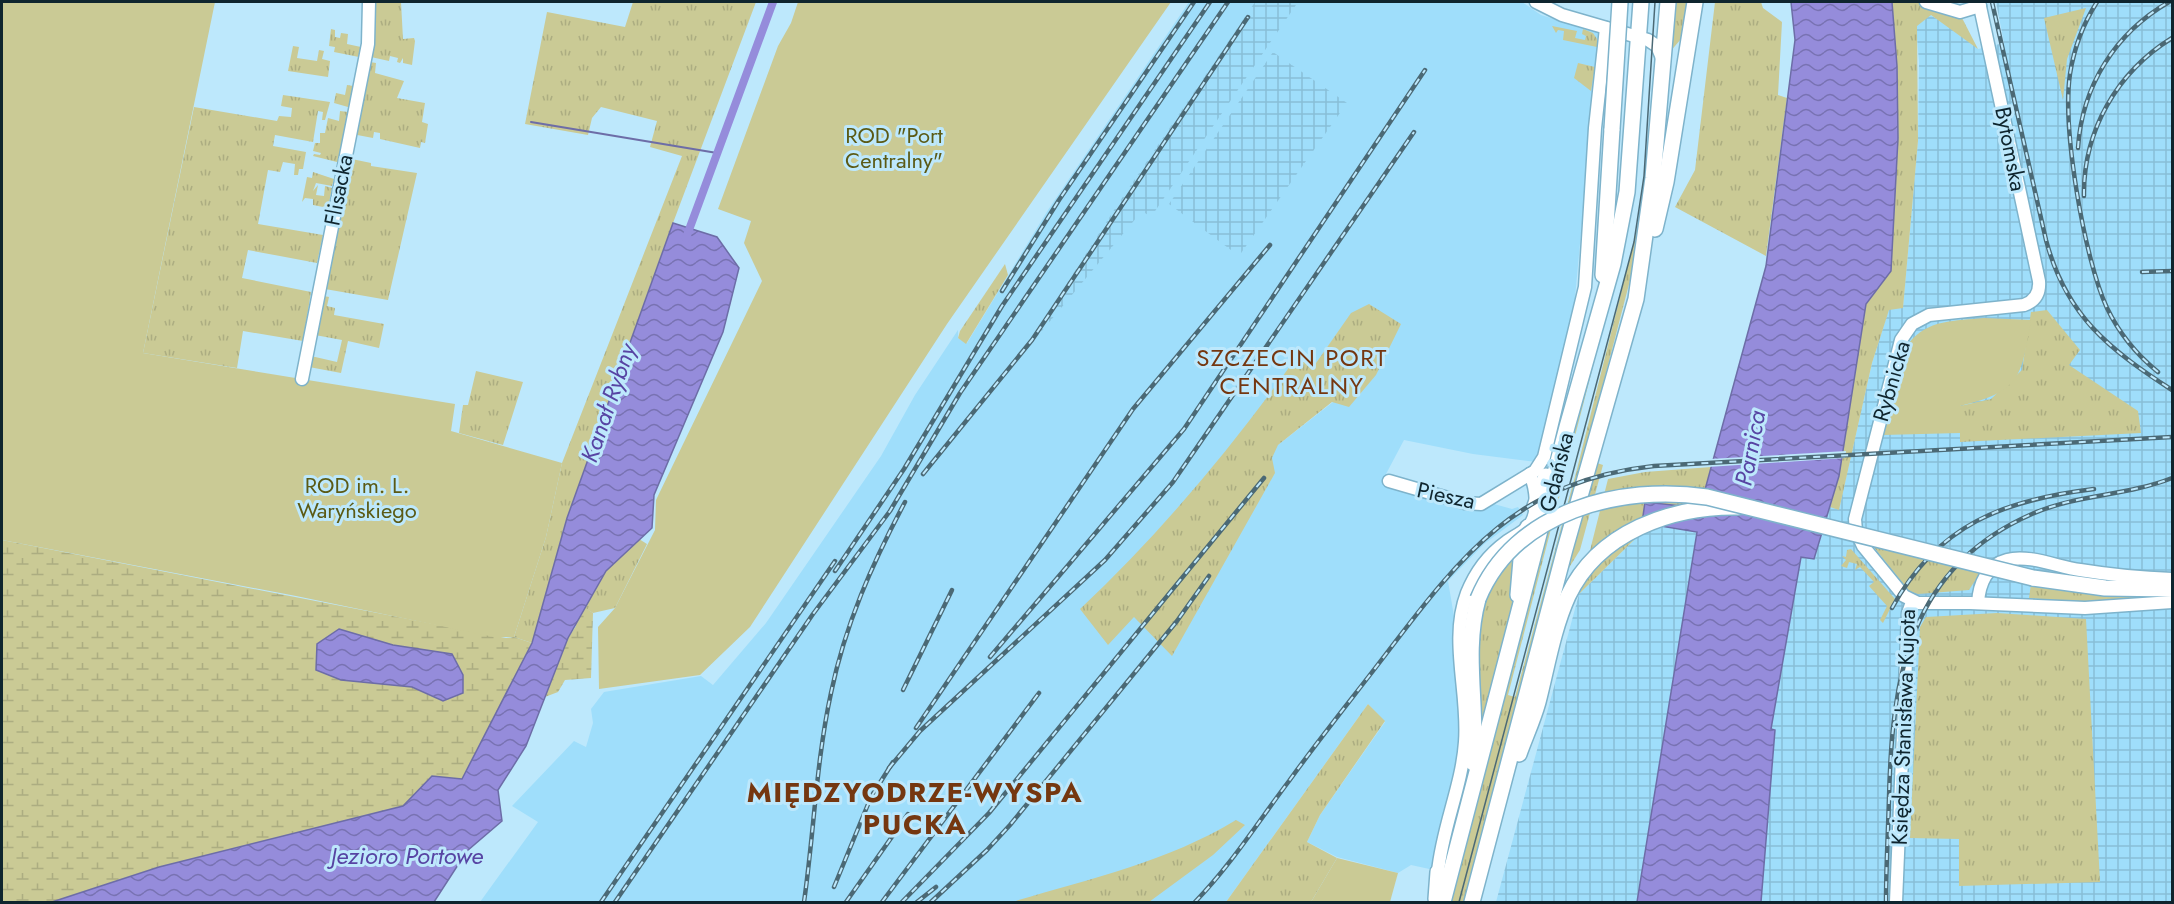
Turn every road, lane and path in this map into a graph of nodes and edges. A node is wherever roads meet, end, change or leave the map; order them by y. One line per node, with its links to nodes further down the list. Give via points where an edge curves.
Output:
1 (369, 2): 16 (street, Flisacka, via 368,44)
2 (1536, 2): 10 (street, via 1554,13)
3 (1620, 2): 15 (main road, bridge, via 1603,270)
4 (1641, 2): 11 (main road, Gdańska)
5 (1668, 2): 9 (main road, Gdańska)
6 (1695, 2): 14 (main road, via 1662,200)
7 (1926, 2): 8 (street, via 1963,12)
8 (1979, 4): 13 (street, Bytomska, via 2039,281)
9 (1666, 23): 11 (street, via 1655,34); 12 (main road, Gdańska)
10 (1606, 28): 11 (street); 18 (street, Gdańska, via 1583,299 1546,452)
11 (1639, 37): 12 (street, via 1657,46); 15 (main road, Gdańska, via 1625,202)
12 (1663, 62): 14 (main road, Gdańska)
13 (2036, 296): 23 (street, Rybnicka, via 2022,306 1926,316 1908,328 1859,498)
14 (1636, 299): 30 (main road, Gdańska, via 1592,446)
15 (1591, 346): 17 (main road, Gdańska)
16 (302, 379)
17 (1567, 427): 20 (main road, via 1556,443); 29 (main road, Gdańska)
18 (1530, 474): 19 (street, Piesza, via 1478,505); 20 (street, Gdańska)
19 (1389, 481)
20 (1535, 506): 22 (street, Gdańska)
21 (1751, 508): 25 (main road, bridge, via 2032,578 2105,588); 30 (main road, bridge, via 1679,512 1648,523 1611,545 1590,564 1570,593 1531,723); 31 (main road, bridge, via 1676,494 1639,495 1597,503 1562,516 1518,543 1495,567 1478,599 1472,625 1475,735)
22 (1528, 527): 29 (main road, via 1520,565); 32 (street, via 1488,559 1464,602 1459,632 1465,751)
23 (1856, 533): 26 (street, Księdza Stanisława Kujota)
24 (2172, 579): 28 (street, via 2010,559 1988,572 1979,589)
25 (2172, 589)
26 (1912, 602): 28 (street); 36 (street, Księdza Stanisława Kujota, via 1908,613)
27 (2172, 602): 28 (street, via 2103,608)
28 (1978, 603)
29 (1517, 622): 31 (main road, Gdańska)
30 (1495, 813): 35 (main road, Gdańska)
31 (1462, 830): 34 (main road, Gdańska)
32 (1438, 872): 33 (main road)
33 (1435, 903)
34 (1443, 903)
35 (1472, 903)
36 (1896, 903)

